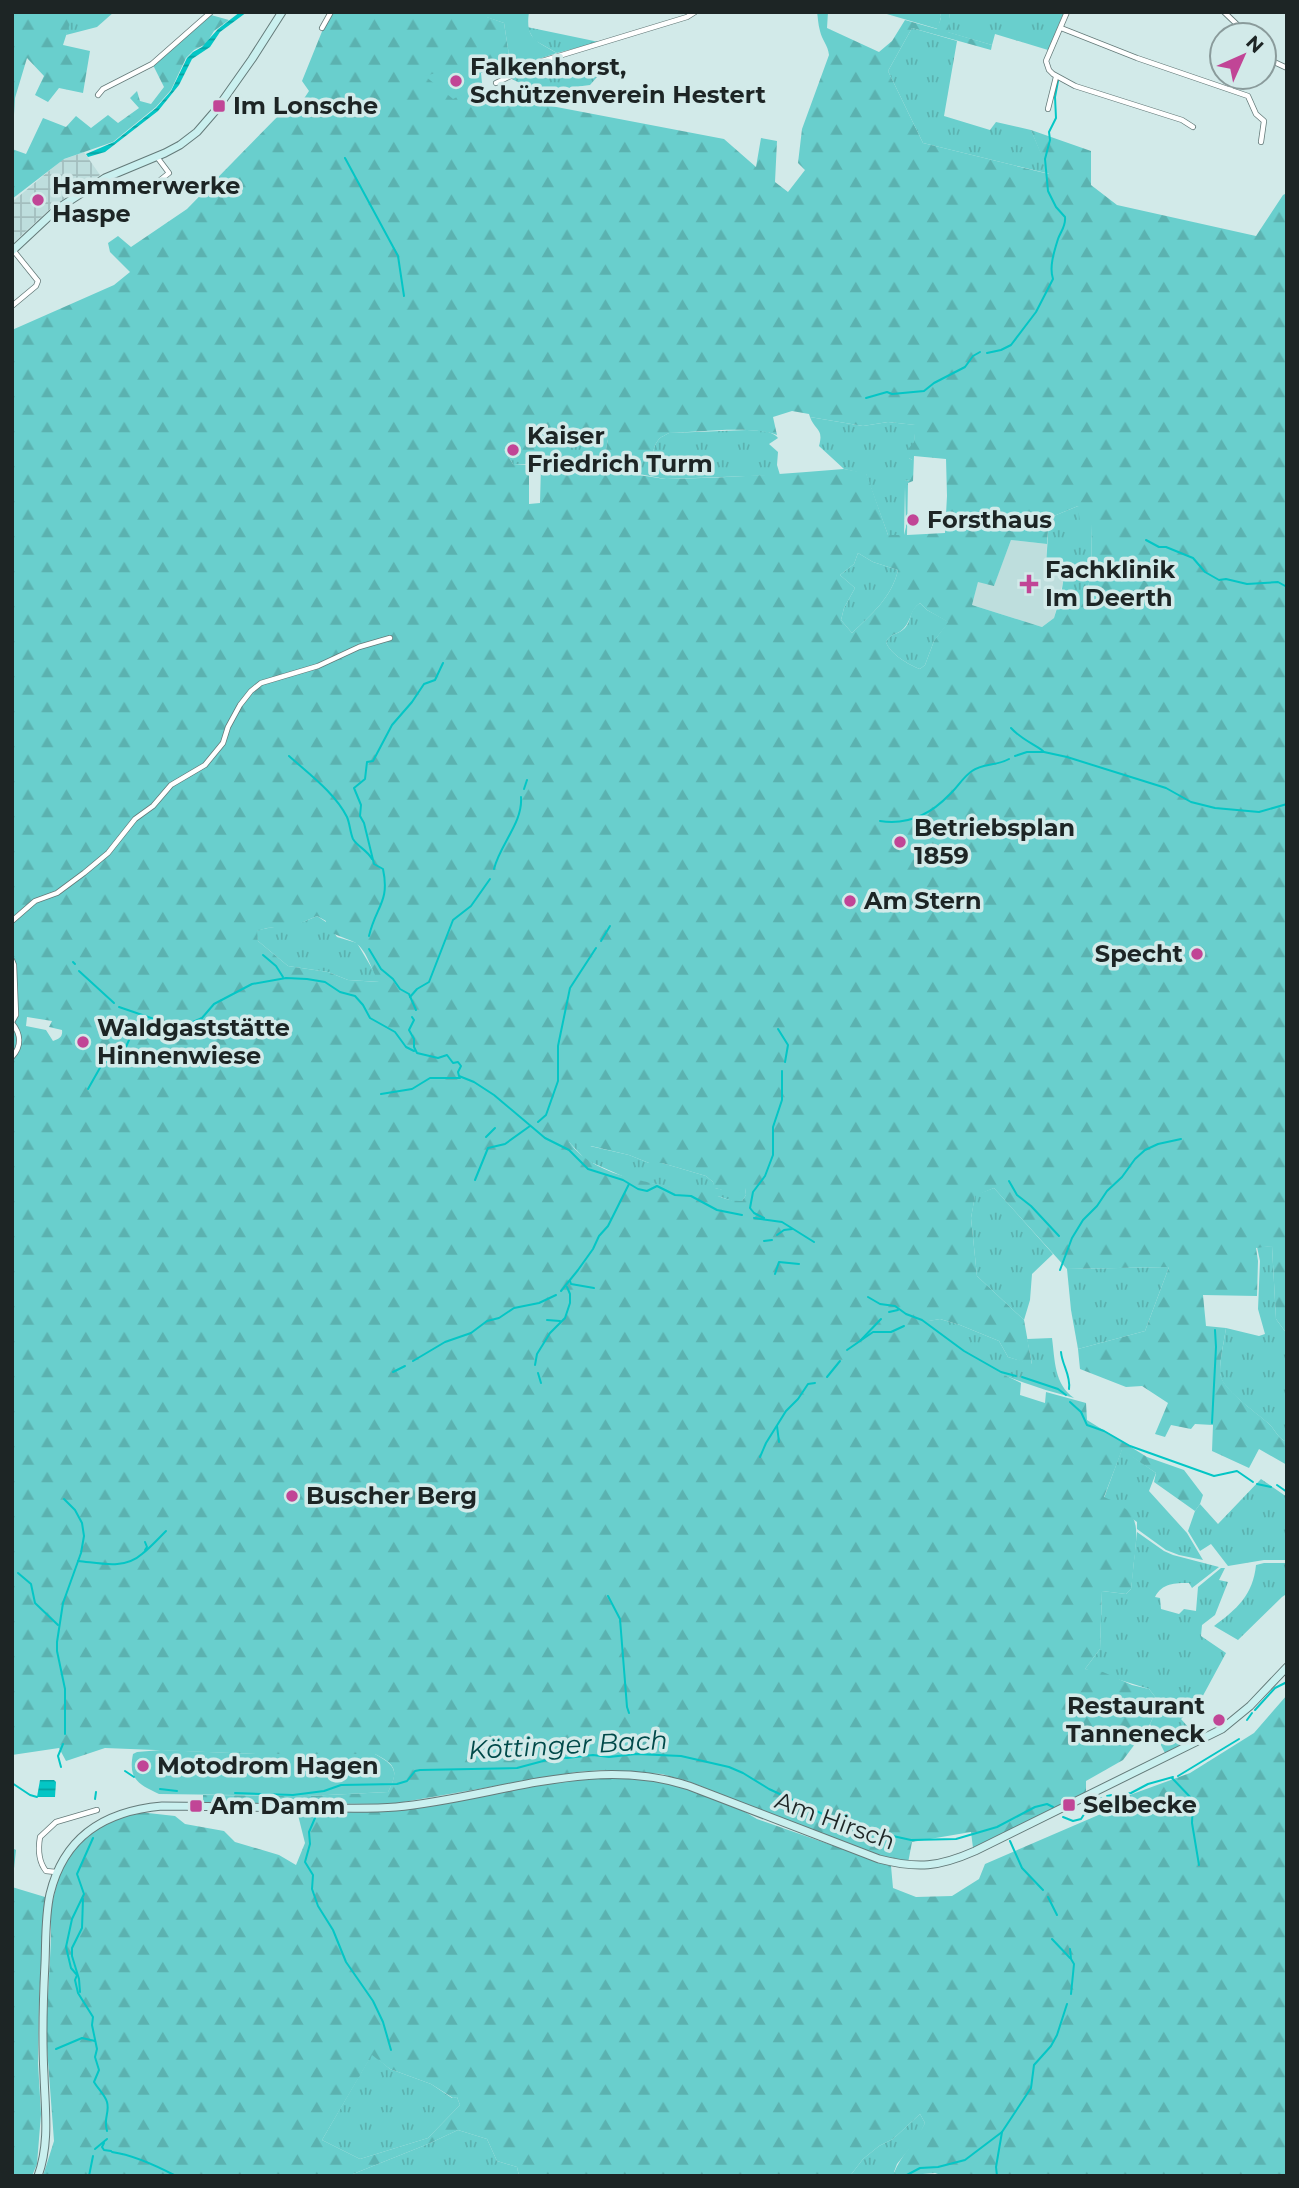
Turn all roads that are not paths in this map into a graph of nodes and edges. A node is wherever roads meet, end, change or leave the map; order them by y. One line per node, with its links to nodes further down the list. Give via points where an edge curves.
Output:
1 (211, 12): 12 (street, via 152,64)
2 (282, 12): 16 (main road, via 209,120 187,140)
3 (331, 12): 6 (street)
4 (695, 12): 10 (street, via 539,62)
5 (1067, 12): 7 (street)
6 (322, 28)
7 (1061, 28): 8 (street, via 1046,61); 9 (street)
8 (1056, 77): 13 (street); 14 (street)
9 (1208, 82)
10 (496, 83)
11 (1235, 91): 15 (street, via 1248,96 1264,121)
12 (98, 95)
13 (1048, 109)
14 (1193, 127)
15 (1261, 142)
16 (157, 157): 17 (street, via 169,173); 18 (main road, via 110,175 71,200)
17 (144, 193)
18 (13, 250): 19 (street, via 38,281)
19 (12, 306)
20 (390, 638): 21 (street, via 261,683 246,697 219,750 205,765 171,785 90,868 57,893 35,901)
21 (12, 921)
22 (12, 960): 23 (street, via 16,1014)
23 (12, 1023): 24 (street, via 20,1039)
24 (12, 1057)
25 (1287, 1667): 27 (main road, Am Hirsch, via 1222,1729 1009,1835 951,1862 929,1866 879,1859 668,1779 592,1774 394,1807 144,1808 93,1827 69,1850)
26 (97, 1810): 27 (street, via 56,1822 40,1836 43,1867)
27 (57, 1872): 28 (main road, Am Hirsch, via 47,1919 42,2041 46,2131)
28 (38, 2176)

